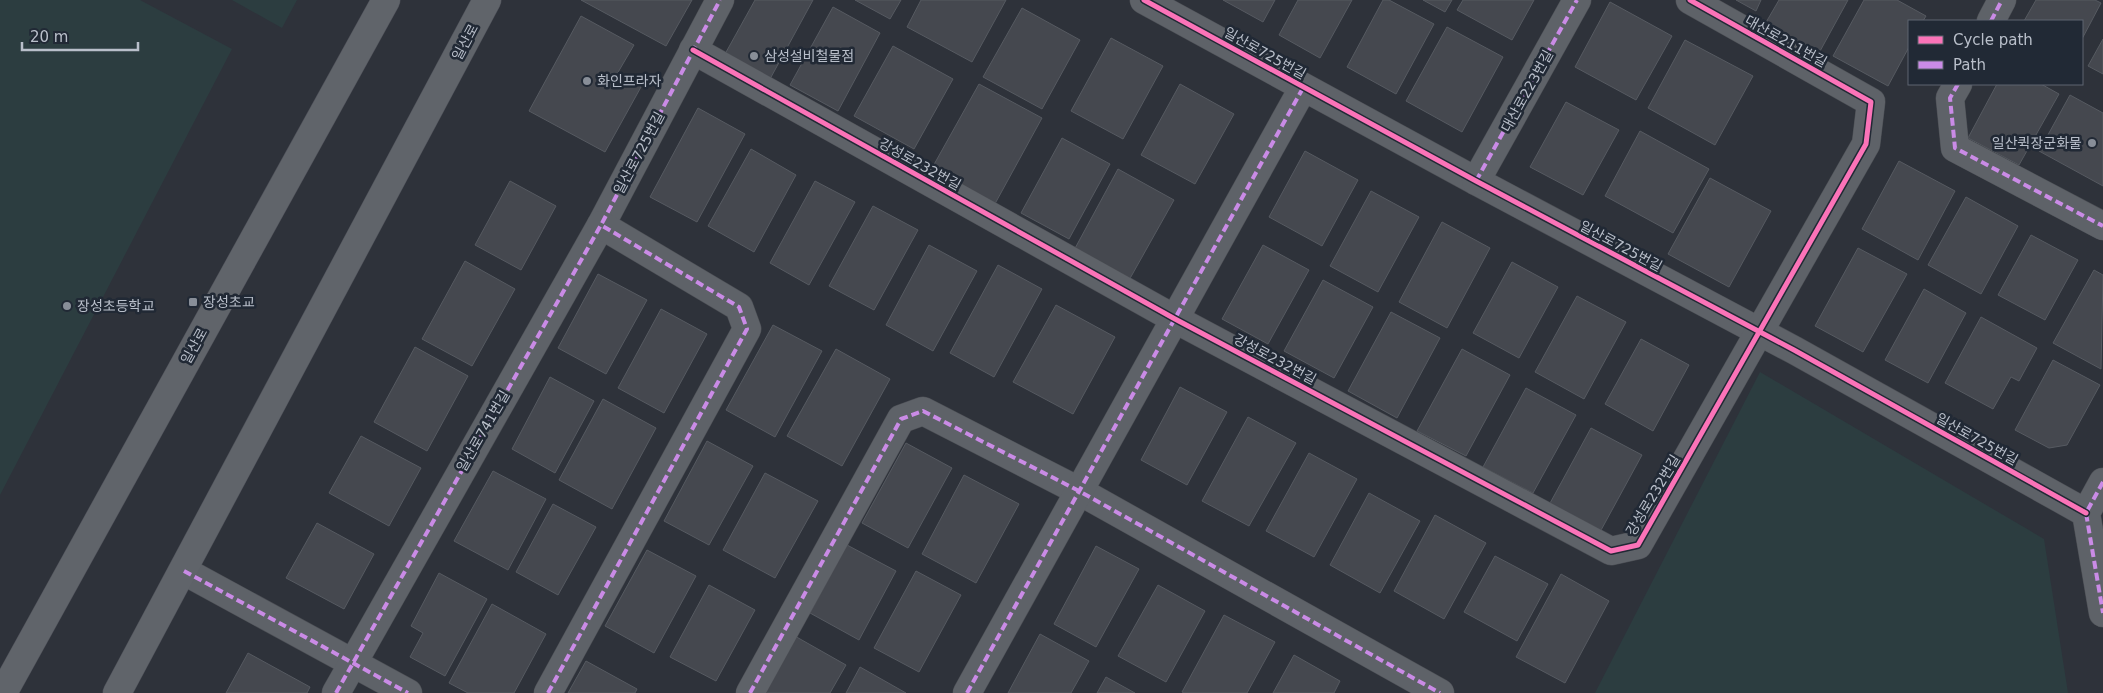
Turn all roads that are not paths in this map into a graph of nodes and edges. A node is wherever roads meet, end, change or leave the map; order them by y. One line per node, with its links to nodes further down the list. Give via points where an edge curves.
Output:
1 (386, 0): 25 (main road, 일산로)
2 (487, 0): 22 (main road, 일산로)
3 (720, 0): 9 (street, 일산로725번길)
4 (1144, 0): 11 (street, 일산로725번길)
5 (1577, 0): 13 (street, 대산로223번길)
6 (1690, 0): 12 (street, 대산로211번길)
7 (2002, 0): 8 (street)
8 (1992, 20)
9 (693, 50): 14 (street, 일산로725번길); 17 (street, 강성로232번길)
10 (1957, 85): 16 (street, via 1950,98 1955,148)
11 (1303, 88): 13 (street, 일산로725번길); 17 (street)
12 (1870, 102): 18 (street, 강성로232번길, via 1866,144)
13 (1476, 181): 18 (street, 일산로725번길)
14 (614, 199): 15 (street, 일산로741번길)
15 (601, 225): 24 (street, 일산로741번길); 29 (street, via 739,307 747,329)
16 (2103, 226)
17 (1175, 319): 18 (street, 강성로232번길, via 1611,551 1638,545); 20 (street)
18 (1759, 333): 21 (street, 일산로725번길)
19 (2103, 482): 21 (street)
20 (1079, 492): 30 (street, via 923,411 900,419); 31 (street); 32 (street)
21 (2086, 513): 23 (street)
22 (184, 571): 24 (street); 26 (main road, 일산로)
23 (2103, 613)
24 (352, 663): 27 (street, 일산로741번길); 28 (street)
25 (3, 693)
26 (117, 693)
27 (336, 693)
28 (408, 693)
29 (548, 693)
30 (750, 693)
31 (967, 693)
32 (1440, 693)

